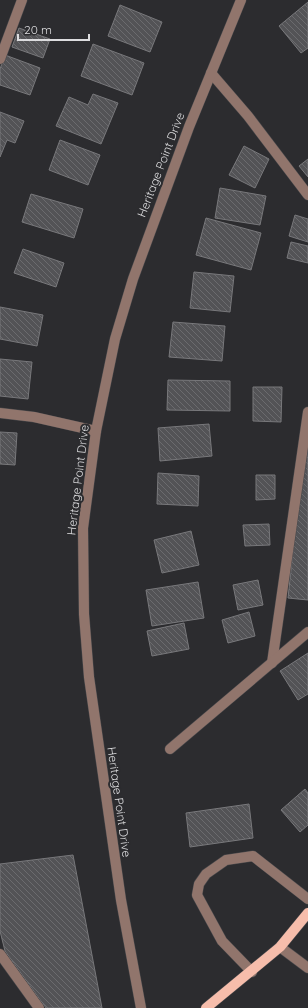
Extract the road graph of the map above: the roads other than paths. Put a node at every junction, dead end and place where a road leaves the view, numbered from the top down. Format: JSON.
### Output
{"nodes":[{"id":1,"x":22,"y":0,"type":"edge"},
{"id":2,"x":241,"y":0,"type":"edge"},
{"id":3,"x":0,"y":59,"type":"edge"},
{"id":4,"x":211,"y":74,"type":"junction"},
{"id":5,"x":308,"y":196,"type":"edge"},
{"id":6,"x":308,"y":412,"type":"edge"},
{"id":7,"x":0,"y":413,"type":"edge"},
{"id":8,"x":96,"y":431,"type":"junction"},
{"id":9,"x":308,"y":632,"type":"edge"},
{"id":10,"x":272,"y":663,"type":"junction"},
{"id":11,"x":170,"y":749,"type":"dead end"},
{"id":12,"x":308,"y":899,"type":"edge"},
{"id":13,"x":308,"y":913,"type":"edge"},
{"id":14,"x":280,"y":947,"type":"junction"},
{"id":15,"x":0,"y":954,"type":"edge"},
{"id":16,"x":308,"y":968,"type":"edge"},
{"id":17,"x":252,"y":972,"type":"junction"},
{"id":18,"x":40,"y":1008,"type":"edge"},
{"id":19,"x":141,"y":1008,"type":"edge"},
{"id":20,"x":206,"y":1008,"type":"edge"}],
"edges":[{"from":1,"to":3,"type":"street"},
{"from":2,"to":4,"type":"street","name":"Heritage Point Drive"},
{"from":4,"to":5,"type":"street"},
{"from":4,"to":8,"type":"street","name":"Heritage Point Drive"},
{"from":6,"to":10,"type":"street"},
{"from":7,"to":8,"type":"street"},
{"from":8,"to":19,"type":"street","name":"Heritage Point Drive"},
{"from":9,"to":10,"type":"street"},
{"from":10,"to":11,"type":"street"},
{"from":12,"to":17,"type":"street"},
{"from":13,"to":14,"type":"main road"},
{"from":14,"to":16,"type":"street"},
{"from":14,"to":17,"type":"main road"},
{"from":15,"to":18,"type":"street"},
{"from":17,"to":20,"type":"main road"}]}
